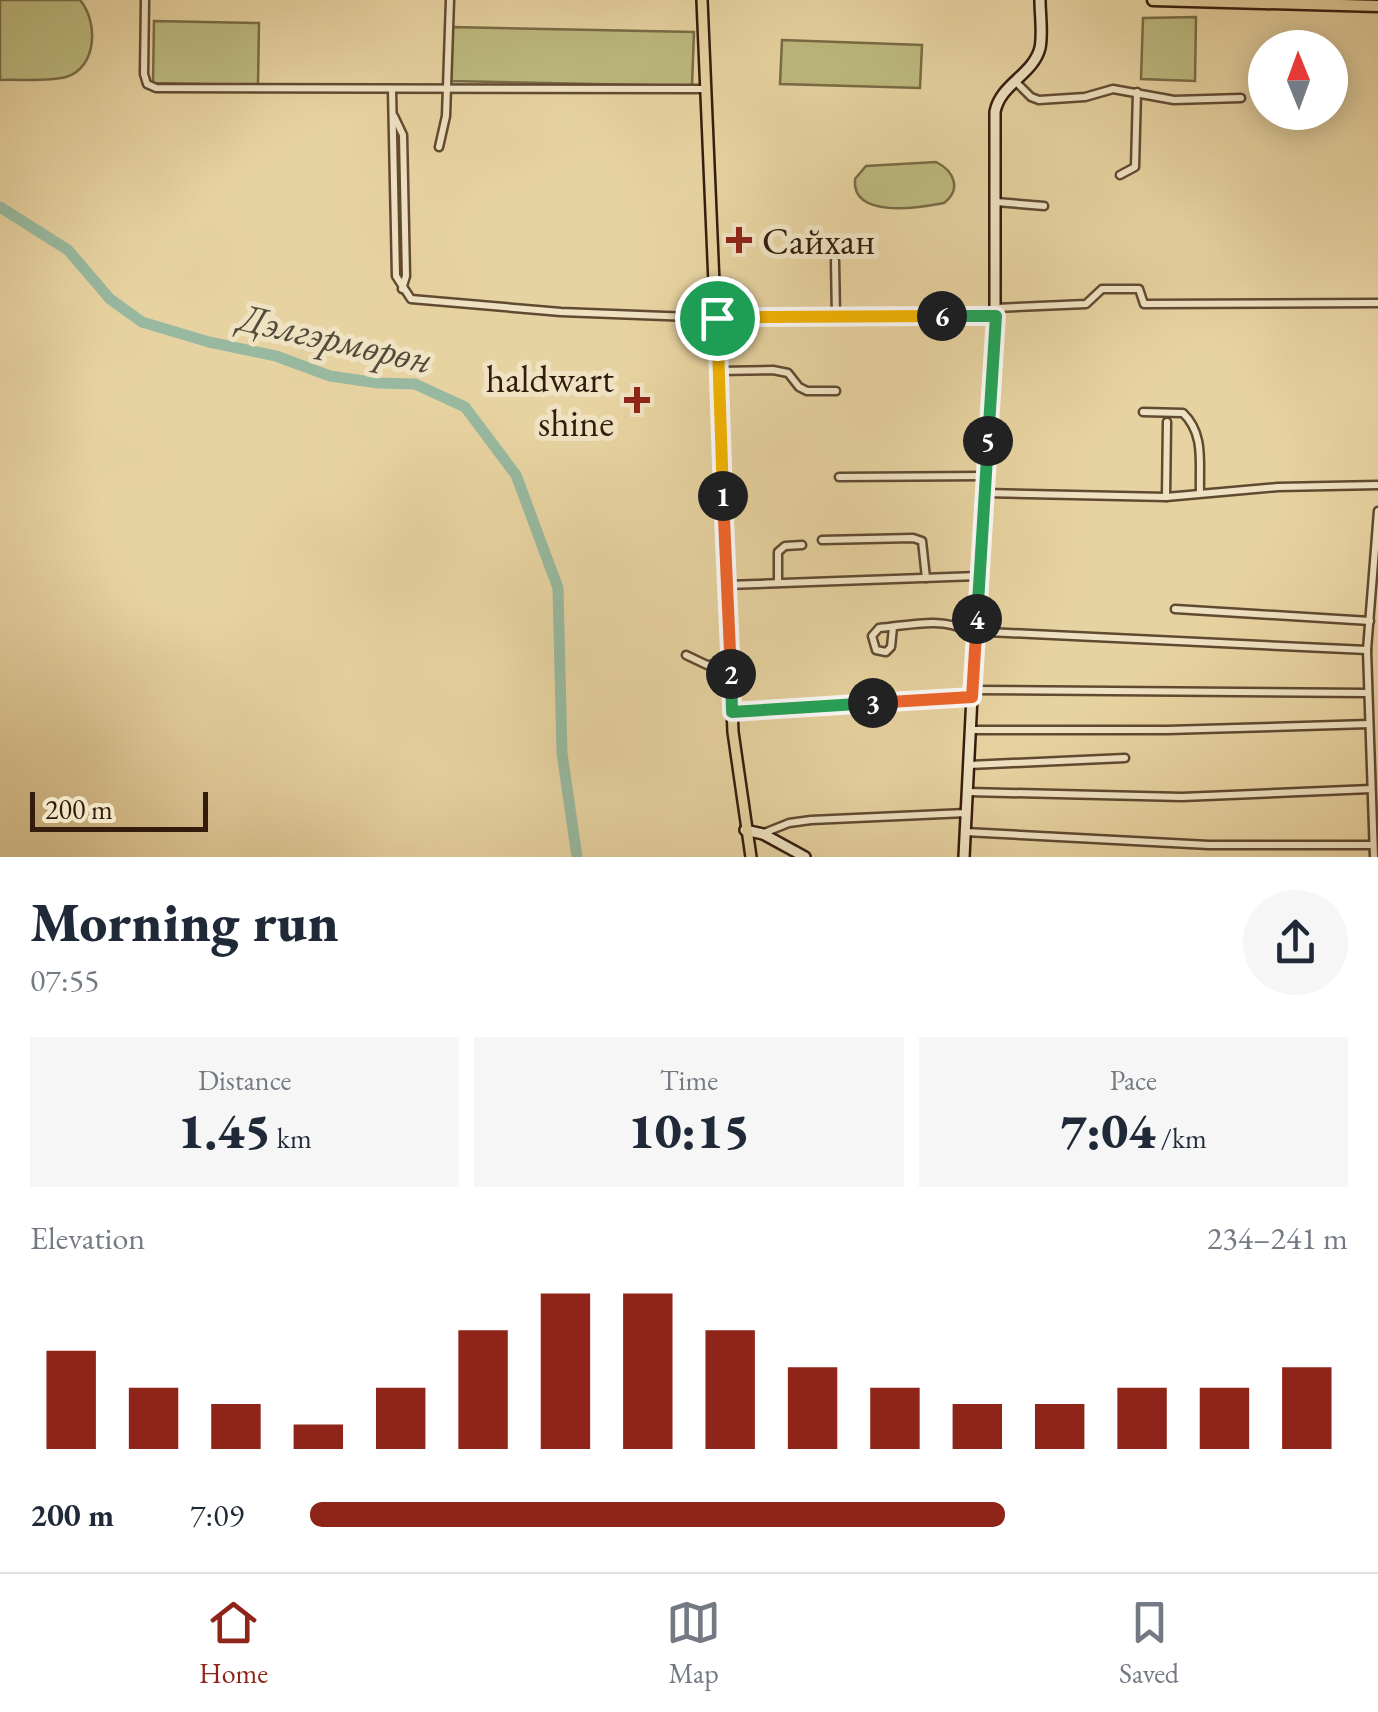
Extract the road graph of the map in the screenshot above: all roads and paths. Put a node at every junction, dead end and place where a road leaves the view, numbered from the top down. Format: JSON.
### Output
{"nodes":[{"id":1,"x":145,"y":0,"type":"edge"},
{"id":2,"x":450,"y":0,"type":"edge"},
{"id":3,"x":702,"y":0,"type":"edge"},
{"id":4,"x":1040,"y":0,"type":"edge"},
{"id":5,"x":1153,"y":0,"type":"edge"},
{"id":6,"x":1197,"y":1,"type":"edge"},
{"id":7,"x":1378,"y":6,"type":"edge"},
{"id":8,"x":1015,"y":81,"type":"junction"},
{"id":9,"x":707,"y":89,"type":"junction"},
{"id":10,"x":392,"y":90,"type":"junction"},
{"id":11,"x":447,"y":90,"type":"junction"},
{"id":12,"x":1138,"y":92,"type":"junction"},
{"id":13,"x":1241,"y":98,"type":"dead end"},
{"id":14,"x":438,"y":146,"type":"dead end"},
{"id":15,"x":1120,"y":175,"type":"dead end"},
{"id":16,"x":996,"y":202,"type":"junction"},
{"id":17,"x":1044,"y":206,"type":"dead end"},
{"id":18,"x":835,"y":261,"type":"dead end"},
{"id":19,"x":1378,"y":303,"type":"edge"},
{"id":20,"x":996,"y":312,"type":"junction"},
{"id":21,"x":836,"y":317,"type":"junction"},
{"id":22,"x":717,"y":318,"type":"junction"},
{"id":23,"x":718,"y":371,"type":"junction"},
{"id":24,"x":836,"y":392,"type":"dead end"},
{"id":25,"x":1143,"y":412,"type":"dead end"},
{"id":26,"x":1167,"y":422,"type":"dead end"},
{"id":27,"x":986,"y":476,"type":"junction"},
{"id":28,"x":839,"y":477,"type":"dead end"},
{"id":29,"x":1378,"y":485,"type":"edge"},
{"id":30,"x":1200,"y":492,"type":"junction"},
{"id":31,"x":984,"y":493,"type":"junction"},
{"id":32,"x":1166,"y":497,"type":"junction"},
{"id":33,"x":1378,"y":511,"type":"edge"},
{"id":34,"x":822,"y":540,"type":"dead end"},
{"id":35,"x":1377,"y":544,"type":"edge"},
{"id":36,"x":802,"y":545,"type":"dead end"},
{"id":37,"x":978,"y":576,"type":"junction"},
{"id":38,"x":926,"y":578,"type":"junction"},
{"id":39,"x":778,"y":582,"type":"junction"},
{"id":40,"x":726,"y":585,"type":"junction"},
{"id":41,"x":1375,"y":588,"type":"edge"},
{"id":42,"x":1175,"y":608,"type":"dead end"},
{"id":43,"x":893,"y":627,"type":"dead end"},
{"id":44,"x":1372,"y":627,"type":"edge"},
{"id":45,"x":976,"y":631,"type":"junction"},
{"id":46,"x":1367,"y":650,"type":"junction"},
{"id":47,"x":686,"y":656,"type":"dead end"},
{"id":48,"x":730,"y":664,"type":"junction"},
{"id":49,"x":972,"y":693,"type":"junction"},
{"id":50,"x":1368,"y":693,"type":"junction"},
{"id":51,"x":1374,"y":707,"type":"edge"},
{"id":52,"x":732,"y":712,"type":"junction"},
{"id":53,"x":1369,"y":724,"type":"junction"},
{"id":54,"x":971,"y":730,"type":"junction"},
{"id":55,"x":1126,"y":758,"type":"dead end"},
{"id":56,"x":969,"y":765,"type":"junction"},
{"id":57,"x":1371,"y":789,"type":"junction"},
{"id":58,"x":968,"y":792,"type":"junction"},
{"id":59,"x":966,"y":813,"type":"junction"},
{"id":60,"x":745,"y":830,"type":"junction"},
{"id":61,"x":966,"y":832,"type":"junction"},
{"id":62,"x":763,"y":834,"type":"junction"},
{"id":63,"x":1374,"y":845,"type":"junction"},
{"id":64,"x":751,"y":857,"type":"edge"},
{"id":65,"x":805,"y":857,"type":"edge"},
{"id":66,"x":964,"y":857,"type":"edge"},
{"id":67,"x":1374,"y":857,"type":"edge"}],
"edges":[{"from":1,"to":10,"type":"street"},
{"from":2,"to":11,"type":"street"},
{"from":3,"to":9,"type":"main road"},
{"from":4,"to":8,"type":"main road"},
{"from":5,"to":6,"type":"highway"},
{"from":6,"to":7,"type":"highway"},
{"from":8,"to":12,"type":"street"},
{"from":8,"to":16,"type":"main road"},
{"from":9,"to":11,"type":"street"},
{"from":9,"to":22,"type":"main road"},
{"from":10,"to":11,"type":"street"},
{"from":10,"to":22,"type":"street"},
{"from":11,"to":14,"type":"street"},
{"from":12,"to":13,"type":"street"},
{"from":12,"to":15,"type":"street"},
{"from":16,"to":17,"type":"street"},
{"from":16,"to":20,"type":"main road"},
{"from":18,"to":21,"type":"street"},
{"from":19,"to":20,"type":"street"},
{"from":20,"to":21,"type":"street"},
{"from":20,"to":27,"type":"main road"},
{"from":21,"to":22,"type":"street"},
{"from":22,"to":23,"type":"main road"},
{"from":23,"to":24,"type":"street"},
{"from":23,"to":40,"type":"main road"},
{"from":25,"to":30,"type":"street"},
{"from":26,"to":32,"type":"street"},
{"from":27,"to":28,"type":"street"},
{"from":27,"to":31,"type":"main road"},
{"from":29,"to":30,"type":"street"},
{"from":30,"to":32,"type":"street"},
{"from":31,"to":32,"type":"street"},
{"from":31,"to":37,"type":"main road"},
{"from":33,"to":35,"type":"street"},
{"from":34,"to":38,"type":"street"},
{"from":35,"to":41,"type":"street"},
{"from":36,"to":39,"type":"street"},
{"from":37,"to":38,"type":"street"},
{"from":37,"to":45,"type":"main road"},
{"from":38,"to":39,"type":"street"},
{"from":39,"to":40,"type":"street"},
{"from":40,"to":48,"type":"main road"},
{"from":41,"to":44,"type":"street"},
{"from":42,"to":44,"type":"street"},
{"from":43,"to":45,"type":"street"},
{"from":44,"to":46,"type":"street"},
{"from":45,"to":46,"type":"street"},
{"from":45,"to":49,"type":"main road"},
{"from":46,"to":50,"type":"street"},
{"from":47,"to":48,"type":"street"},
{"from":48,"to":52,"type":"main road"},
{"from":49,"to":50,"type":"street"},
{"from":49,"to":52,"type":"street"},
{"from":49,"to":54,"type":"main road"},
{"from":50,"to":51,"type":"street"},
{"from":51,"to":53,"type":"street"},
{"from":52,"to":60,"type":"main road"},
{"from":53,"to":54,"type":"street"},
{"from":53,"to":57,"type":"street"},
{"from":54,"to":56,"type":"main road"},
{"from":55,"to":56,"type":"street"},
{"from":56,"to":58,"type":"main road"},
{"from":57,"to":58,"type":"street"},
{"from":57,"to":63,"type":"street"},
{"from":58,"to":59,"type":"main road"},
{"from":59,"to":61,"type":"main road"},
{"from":59,"to":62,"type":"street"},
{"from":60,"to":62,"type":"main road"},
{"from":60,"to":64,"type":"main road"},
{"from":61,"to":63,"type":"street"},
{"from":61,"to":66,"type":"main road"},
{"from":62,"to":65,"type":"main road"},
{"from":63,"to":67,"type":"street"}]}
